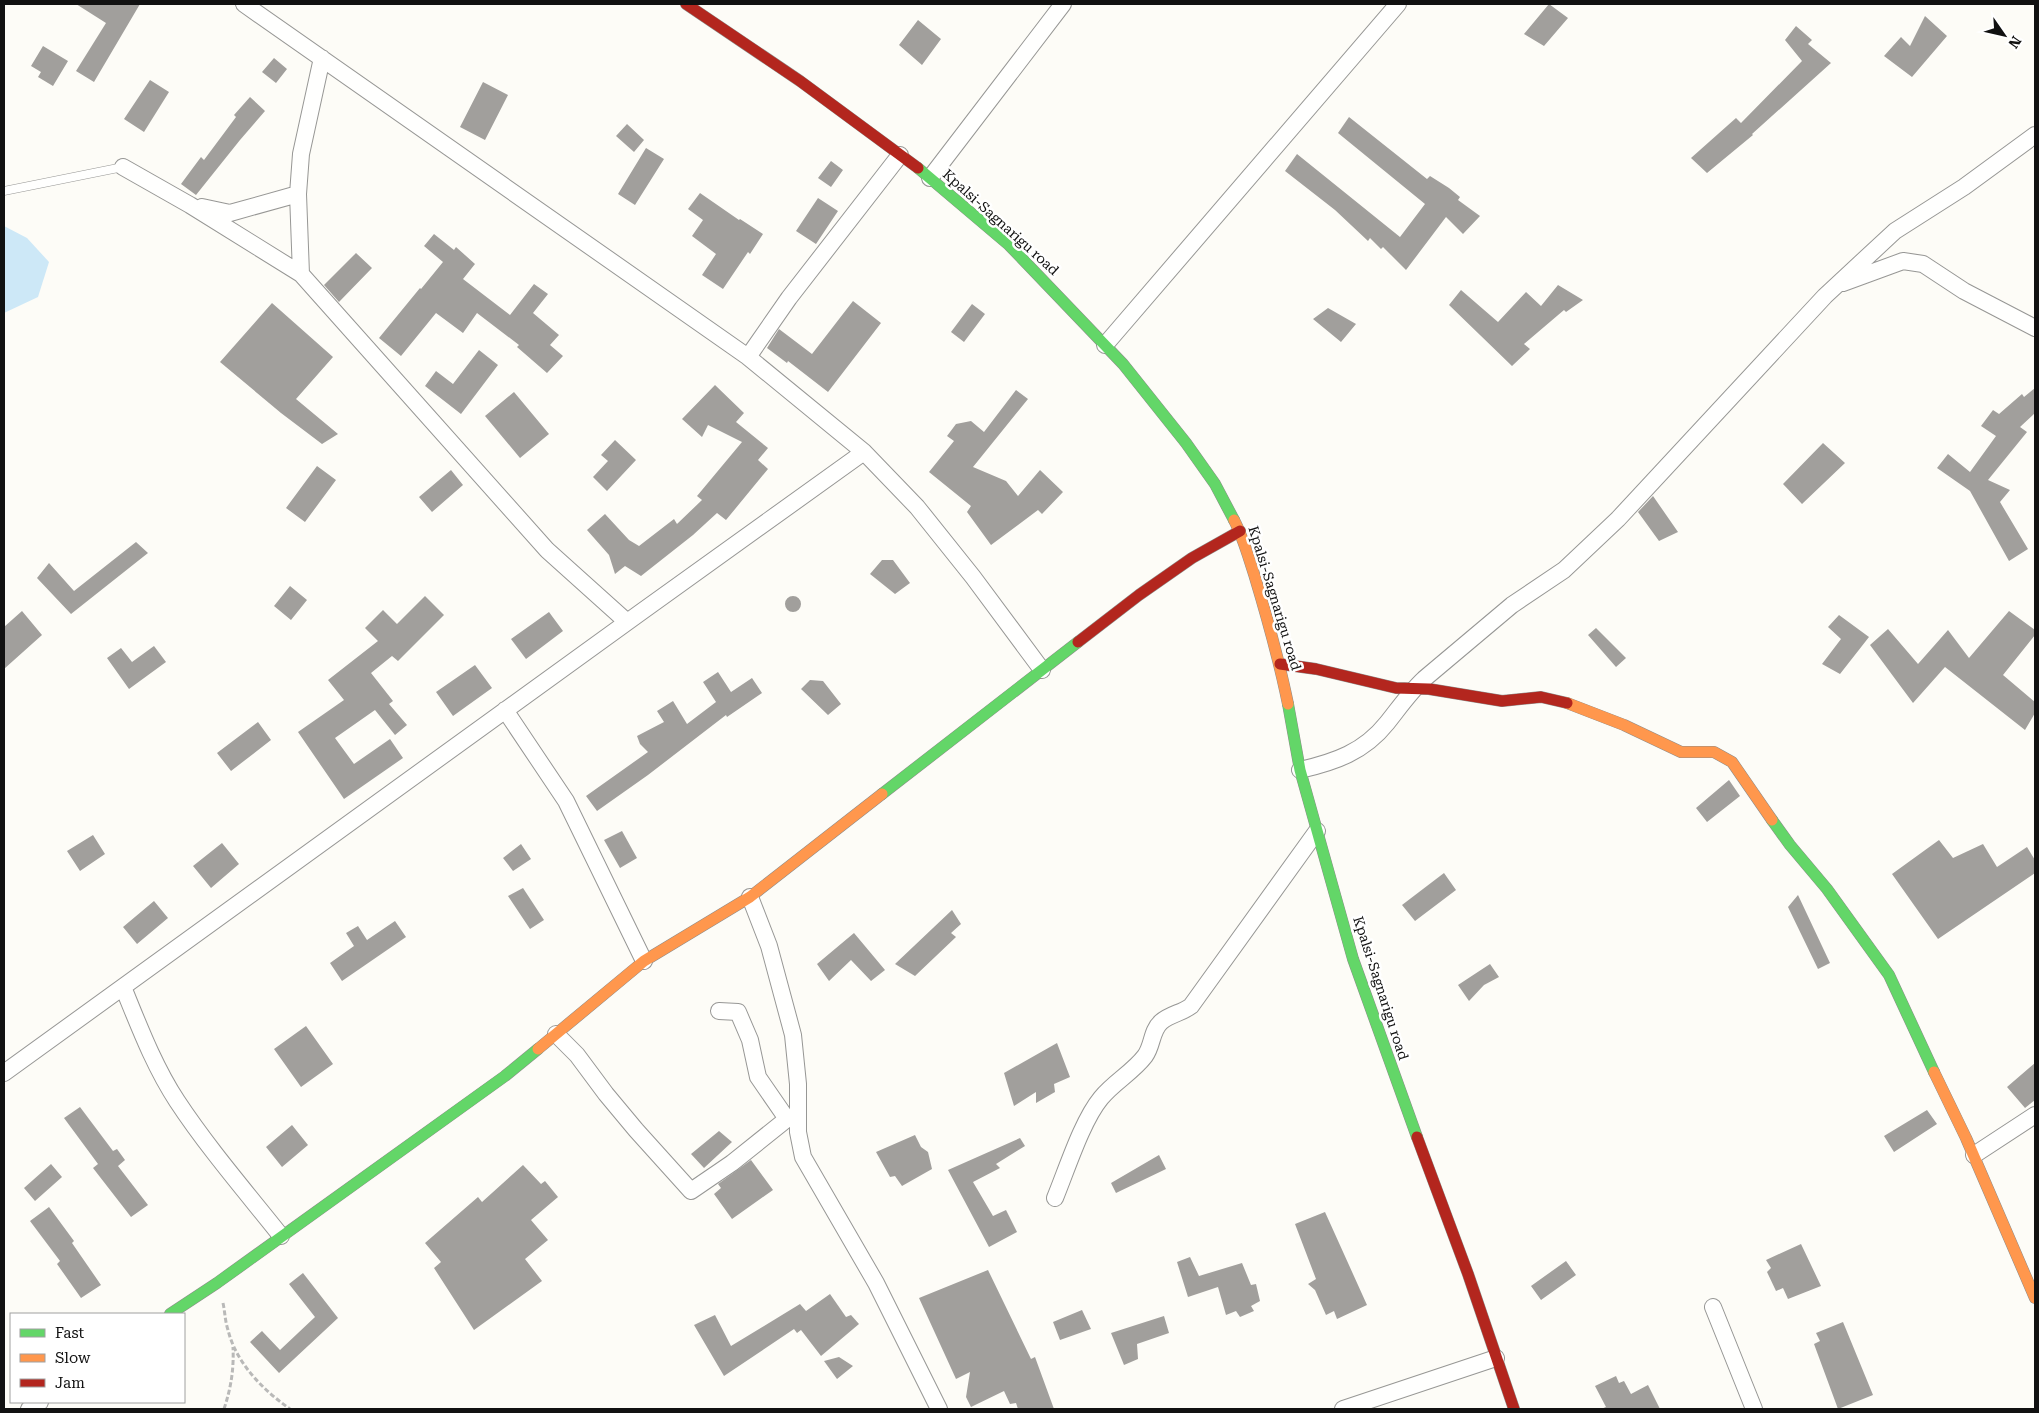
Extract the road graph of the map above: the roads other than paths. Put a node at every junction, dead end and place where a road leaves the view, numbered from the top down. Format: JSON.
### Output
{"nodes":[{"id":1,"x":244,"y":4,"type":"edge"},
{"id":2,"x":686,"y":4,"type":"edge"},
{"id":3,"x":1063,"y":4,"type":"edge"},
{"id":4,"x":1398,"y":4,"type":"edge"},
{"id":5,"x":322,"y":58,"type":"junction"},
{"id":6,"x":2035,"y":135,"type":"edge"},
{"id":7,"x":900,"y":154,"type":"junction"},
{"id":8,"x":123,"y":167,"type":"joint"},
{"id":9,"x":930,"y":178,"type":"junction"},
{"id":10,"x":4,"y":191,"type":"edge"},
{"id":11,"x":298,"y":194,"type":"junction"},
{"id":12,"x":190,"y":205,"type":"junction"},
{"id":13,"x":300,"y":274,"type":"junction"},
{"id":14,"x":1836,"y":285,"type":"junction"},
{"id":15,"x":2035,"y":328,"type":"edge"},
{"id":16,"x":1105,"y":345,"type":"junction"},
{"id":17,"x":748,"y":357,"type":"junction"},
{"id":18,"x":864,"y":452,"type":"junction"},
{"id":19,"x":1240,"y":531,"type":"junction"},
{"id":20,"x":626,"y":621,"type":"junction"},
{"id":21,"x":1280,"y":664,"type":"junction"},
{"id":22,"x":1042,"y":670,"type":"junction"},
{"id":23,"x":1414,"y":689,"type":"junction"},
{"id":24,"x":505,"y":710,"type":"junction"},
{"id":25,"x":1300,"y":770,"type":"junction"},
{"id":26,"x":1317,"y":831,"type":"junction"},
{"id":27,"x":750,"y":897,"type":"junction"},
{"id":28,"x":644,"y":961,"type":"junction"},
{"id":29,"x":123,"y":987,"type":"junction"},
{"id":30,"x":719,"y":1011,"type":"dead end"},
{"id":31,"x":556,"y":1034,"type":"junction"},
{"id":32,"x":4,"y":1073,"type":"edge"},
{"id":33,"x":2035,"y":1115,"type":"edge"},
{"id":34,"x":1974,"y":1155,"type":"junction"},
{"id":35,"x":1055,"y":1198,"type":"dead end"},
{"id":36,"x":281,"y":1236,"type":"junction"},
{"id":37,"x":2035,"y":1298,"type":"edge"},
{"id":38,"x":1713,"y":1308,"type":"dead end"},
{"id":39,"x":172,"y":1313,"type":"edge"},
{"id":40,"x":1496,"y":1358,"type":"junction"},
{"id":41,"x":939,"y":1409,"type":"edge"},
{"id":42,"x":1343,"y":1409,"type":"edge"},
{"id":43,"x":1514,"y":1409,"type":"edge"},
{"id":44,"x":1754,"y":1409,"type":"edge"}],
"edges":[{"from":1,"to":5,"type":"street"},
{"from":2,"to":7,"type":"street","name":"Kpalsi-Sagnarigu road"},
{"from":3,"to":9,"type":"street"},
{"from":4,"to":16,"type":"street"},
{"from":5,"to":11,"type":"street"},
{"from":5,"to":17,"type":"street"},
{"from":6,"to":14,"type":"street"},
{"from":7,"to":9,"type":"street","name":"Kpalsi-Sagnarigu road"},
{"from":7,"to":17,"type":"street"},
{"from":8,"to":10,"type":"lane"},
{"from":8,"to":12,"type":"street"},
{"from":9,"to":16,"type":"street","name":"Kpalsi-Sagnarigu road"},
{"from":11,"to":12,"type":"street"},
{"from":11,"to":13,"type":"street"},
{"from":12,"to":13,"type":"street"},
{"from":13,"to":20,"type":"street"},
{"from":14,"to":15,"type":"street"},
{"from":14,"to":23,"type":"street"},
{"from":16,"to":19,"type":"street","name":"Kpalsi-Sagnarigu road"},
{"from":17,"to":18,"type":"street"},
{"from":18,"to":20,"type":"street"},
{"from":18,"to":22,"type":"street"},
{"from":19,"to":21,"type":"street","name":"Kpalsi-Sagnarigu road"},
{"from":19,"to":22,"type":"street"},
{"from":20,"to":24,"type":"street"},
{"from":21,"to":23,"type":"street"},
{"from":21,"to":25,"type":"street","name":"Kpalsi-Sagnarigu road"},
{"from":22,"to":27,"type":"street"},
{"from":23,"to":25,"type":"street"},
{"from":23,"to":34,"type":"street"},
{"from":24,"to":28,"type":"street"},
{"from":24,"to":29,"type":"street"},
{"from":25,"to":26,"type":"street","name":"Kpalsi-Sagnarigu road"},
{"from":26,"to":35,"type":"street"},
{"from":26,"to":40,"type":"street","name":"Kpalsi-Sagnarigu road"},
{"from":27,"to":28,"type":"street"},
{"from":27,"to":41,"type":"street"},
{"from":28,"to":31,"type":"street"},
{"from":29,"to":32,"type":"street"},
{"from":29,"to":36,"type":"street"},
{"from":30,"to":31,"type":"street"},
{"from":31,"to":36,"type":"street"},
{"from":33,"to":34,"type":"street"},
{"from":34,"to":37,"type":"street"},
{"from":36,"to":39,"type":"street"},
{"from":38,"to":44,"type":"street"},
{"from":40,"to":42,"type":"street"},
{"from":40,"to":43,"type":"street","name":"Kpalsi-Sagnarigu road"}]}
